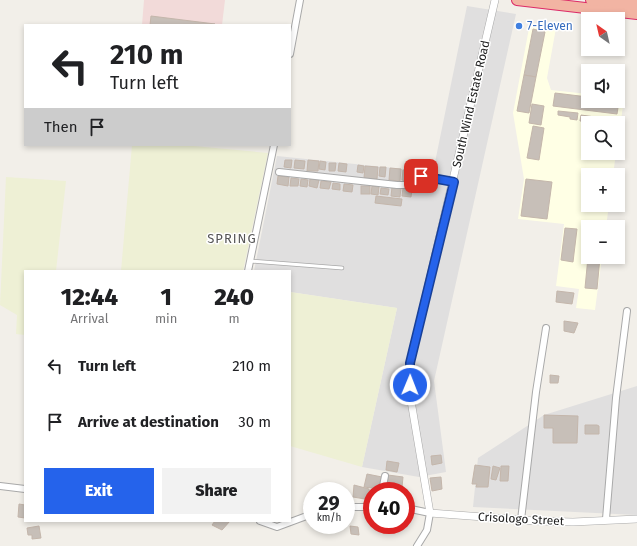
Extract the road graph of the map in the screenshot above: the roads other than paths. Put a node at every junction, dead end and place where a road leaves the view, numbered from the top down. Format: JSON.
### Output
{"nodes":[{"id":1,"x":300,"y":0,"type":"edge"},
{"id":2,"x":495,"y":0,"type":"edge"},
{"id":3,"x":517,"y":0,"type":"edge"},
{"id":4,"x":597,"y":0,"type":"edge"},
{"id":5,"x":637,"y":5,"type":"edge"},
{"id":6,"x":637,"y":14,"type":"edge"},
{"id":7,"x":291,"y":49,"type":"edge"},
{"id":8,"x":274,"y":146,"type":"edge"},
{"id":9,"x":279,"y":172,"type":"dead end"},
{"id":10,"x":454,"y":182,"type":"junction"},
{"id":11,"x":250,"y":261,"type":"junction"},
{"id":12,"x":342,"y":268,"type":"dead end"},
{"id":13,"x":248,"y":270,"type":"edge"},
{"id":14,"x":627,"y":311,"type":"dead end"},
{"id":15,"x":546,"y":328,"type":"dead end"},
{"id":16,"x":385,"y":476,"type":"dead end"},
{"id":17,"x":384,"y":482,"type":"edge"},
{"id":18,"x":0,"y":486,"type":"edge"},
{"id":19,"x":24,"y":489,"type":"edge"},
{"id":20,"x":415,"y":510,"type":"edge"},
{"id":21,"x":430,"y":513,"type":"junction"},
{"id":22,"x":303,"y":517,"type":"edge"},
{"id":23,"x":606,"y":519,"type":"junction"},
{"id":24,"x":637,"y":519,"type":"edge"},
{"id":25,"x":521,"y":520,"type":"junction"},
{"id":26,"x":263,"y":522,"type":"edge"},
{"id":27,"x":290,"y":522,"type":"edge"},
{"id":28,"x":291,"y":522,"type":"edge"},
{"id":29,"x":416,"y":546,"type":"edge"}],
"edges":[{"from":1,"to":7,"type":"street"},
{"from":2,"to":10,"type":"street","name":"South Wind Estate Road"},
{"from":3,"to":6,"type":"highway"},
{"from":4,"to":5,"type":"highway"},
{"from":8,"to":11,"type":"street"},
{"from":9,"to":10,"type":"street"},
{"from":10,"to":21,"type":"street","name":"South Wind Estate Road"},
{"from":11,"to":12,"type":"lane"},
{"from":11,"to":13,"type":"street"},
{"from":14,"to":23,"type":"street"},
{"from":15,"to":25,"type":"street"},
{"from":16,"to":17,"type":"street"},
{"from":18,"to":19,"type":"street"},
{"from":20,"to":21,"type":"street","name":"Crisologo Street"},
{"from":21,"to":25,"type":"street","name":"Crisologo Street"},
{"from":21,"to":29,"type":"street"},
{"from":22,"to":28,"type":"street"},
{"from":23,"to":24,"type":"street","name":"Crisologo Street"},
{"from":23,"to":25,"type":"street","name":"Crisologo Street"},
{"from":26,"to":27,"type":"street"}]}
